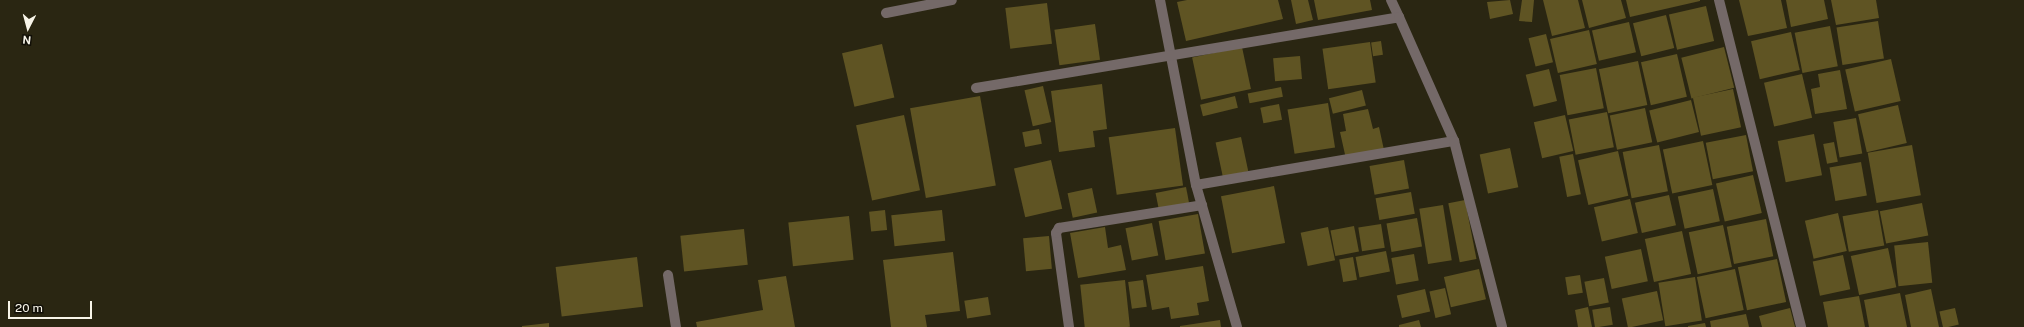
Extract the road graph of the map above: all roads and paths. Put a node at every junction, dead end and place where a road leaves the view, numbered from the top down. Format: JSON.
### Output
{"nodes":[{"id":1,"x":952,"y":0,"type":"edge"},
{"id":2,"x":1160,"y":0,"type":"edge"},
{"id":3,"x":1391,"y":0,"type":"edge"},
{"id":4,"x":1719,"y":0,"type":"edge"},
{"id":5,"x":886,"y":13,"type":"dead end"},
{"id":6,"x":1399,"y":17,"type":"junction"},
{"id":7,"x":1169,"y":55,"type":"junction"},
{"id":8,"x":976,"y":88,"type":"dead end"},
{"id":9,"x":1454,"y":141,"type":"junction"},
{"id":10,"x":1196,"y":185,"type":"junction"},
{"id":11,"x":1202,"y":205,"type":"junction"},
{"id":12,"x":668,"y":275,"type":"dead end"},
{"id":13,"x":676,"y":327,"type":"edge"},
{"id":14,"x":1069,"y":327,"type":"edge"},
{"id":15,"x":1237,"y":327,"type":"edge"},
{"id":16,"x":1502,"y":327,"type":"edge"},
{"id":17,"x":1801,"y":327,"type":"edge"}],
"edges":[{"from":1,"to":5,"type":"street"},
{"from":2,"to":7,"type":"street"},
{"from":3,"to":6,"type":"street"},
{"from":4,"to":17,"type":"street"},
{"from":6,"to":7,"type":"street"},
{"from":6,"to":9,"type":"street"},
{"from":7,"to":8,"type":"street"},
{"from":7,"to":10,"type":"street"},
{"from":9,"to":10,"type":"street"},
{"from":9,"to":16,"type":"street"},
{"from":10,"to":11,"type":"street"},
{"from":11,"to":14,"type":"street"},
{"from":11,"to":15,"type":"street"},
{"from":12,"to":13,"type":"street"}]}
